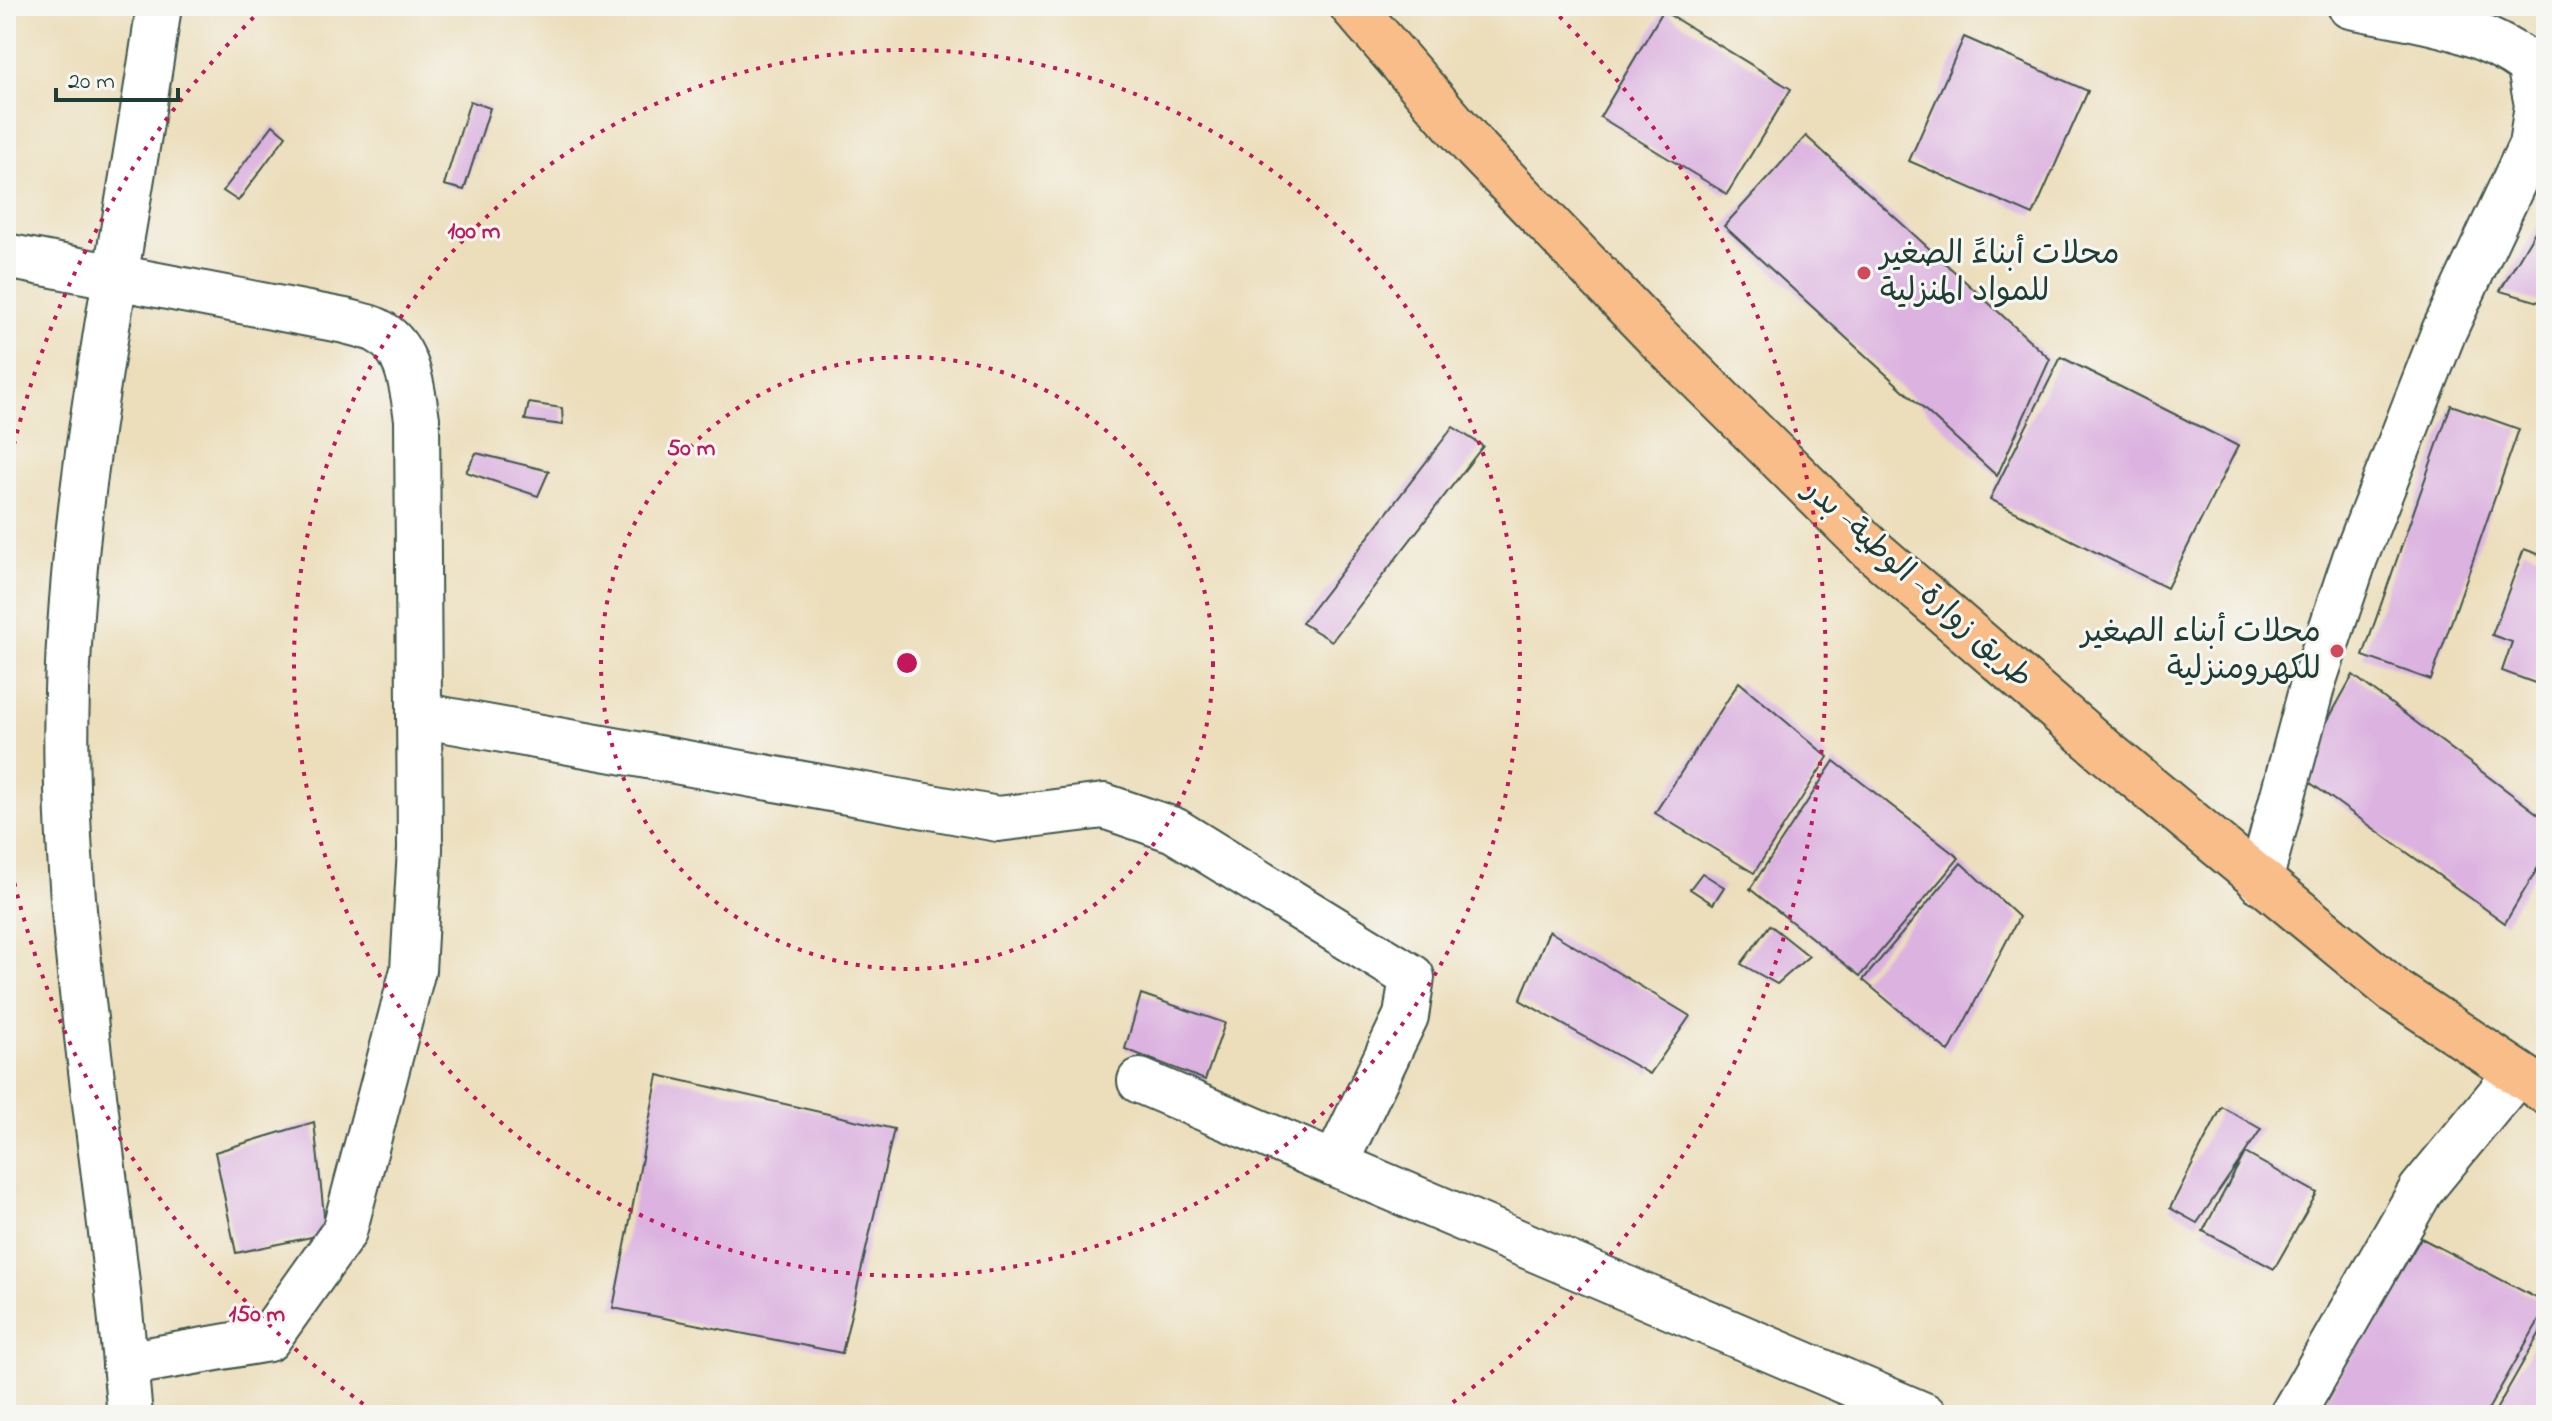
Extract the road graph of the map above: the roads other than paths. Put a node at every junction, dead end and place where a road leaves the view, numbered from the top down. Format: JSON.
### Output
{"nodes":[{"id":1,"x":159,"y":6,"type":"edge"},
{"id":2,"x":1352,"y":6,"type":"edge"},
{"id":3,"x":2350,"y":6,"type":"edge"},
{"id":4,"x":8,"y":253,"type":"edge"},
{"id":5,"x":114,"y":277,"type":"junction"},
{"id":6,"x":419,"y":715,"type":"junction"},
{"id":7,"x":2260,"y":881,"type":"junction"},
{"id":8,"x":1140,"y":1081,"type":"dead end"},
{"id":9,"x":2532,"y":1083,"type":"edge"},
{"id":10,"x":1335,"y":1164,"type":"junction"},
{"id":11,"x":125,"y":1364,"type":"junction"},
{"id":12,"x":130,"y":1415,"type":"edge"},
{"id":13,"x":1924,"y":1415,"type":"edge"},
{"id":14,"x":2292,"y":1415,"type":"edge"}],
"edges":[{"from":1,"to":5,"type":"street"},
{"from":2,"to":7,"type":"highway","name":"طريق زوارة- الوطية- بدر"},
{"from":3,"to":7,"type":"street"},
{"from":4,"to":5,"type":"street"},
{"from":5,"to":6,"type":"street"},
{"from":5,"to":11,"type":"street"},
{"from":6,"to":10,"type":"street"},
{"from":6,"to":11,"type":"street"},
{"from":7,"to":9,"type":"highway","name":"طريق زوارة- الوطية- بدر"},
{"from":8,"to":10,"type":"street"},
{"from":9,"to":14,"type":"street"},
{"from":10,"to":13,"type":"street"},
{"from":11,"to":12,"type":"street"}]}
